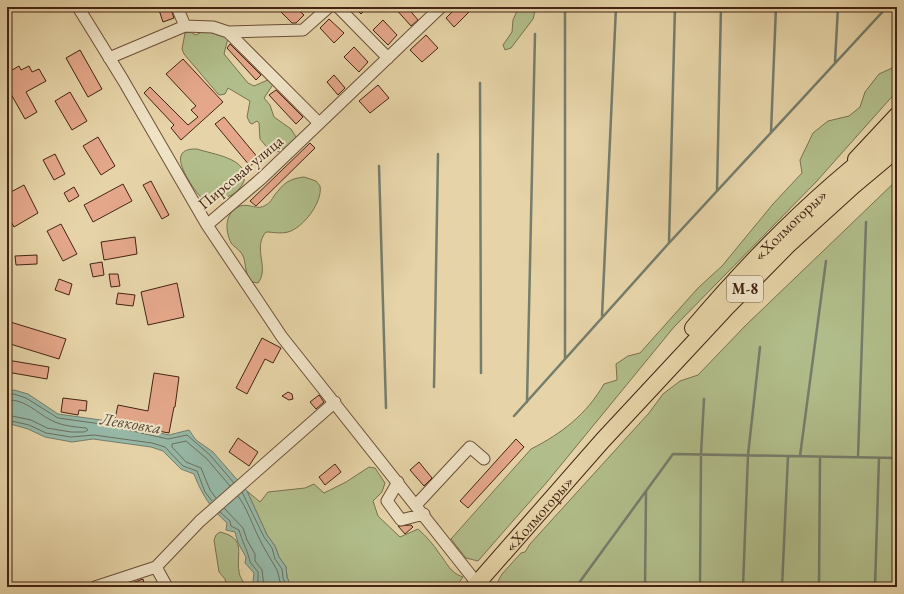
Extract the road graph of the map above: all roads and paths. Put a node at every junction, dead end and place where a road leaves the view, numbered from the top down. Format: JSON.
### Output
{"nodes":[{"id":1,"x":78,"y":7,"type":"edge"},
{"id":2,"x":177,"y":7,"type":"edge"},
{"id":3,"x":329,"y":7,"type":"edge"},
{"id":4,"x":338,"y":7,"type":"edge"},
{"id":5,"x":441,"y":7,"type":"edge"},
{"id":6,"x":185,"y":26,"type":"junction"},
{"id":7,"x":228,"y":32,"type":"junction"},
{"id":8,"x":109,"y":58,"type":"junction"},
{"id":9,"x":388,"y":58,"type":"junction"},
{"id":10,"x":897,"y":114,"type":"edge"},
{"id":11,"x":319,"y":123,"type":"junction"},
{"id":12,"x":897,"y":133,"type":"edge"},
{"id":13,"x":897,"y":149,"type":"edge"},
{"id":14,"x":814,"y":202,"type":"junction"},
{"id":15,"x":207,"y":225,"type":"junction"},
{"id":16,"x":335,"y":402,"type":"junction"},
{"id":17,"x":603,"y":440,"type":"junction"},
{"id":18,"x":484,"y":459,"type":"dead end"},
{"id":19,"x":398,"y":482,"type":"junction"},
{"id":20,"x":416,"y":505,"type":"junction"},
{"id":21,"x":424,"y":514,"type":"junction"},
{"id":22,"x":156,"y":567,"type":"junction"},
{"id":23,"x":478,"y":586,"type":"edge"},
{"id":24,"x":95,"y":587,"type":"edge"},
{"id":25,"x":167,"y":587,"type":"edge"}],
"edges":[{"from":1,"to":8,"type":"street","name":"Пирсовая улица"},
{"from":2,"to":6,"type":"street"},
{"from":3,"to":7,"type":"street"},
{"from":4,"to":9,"type":"street"},
{"from":5,"to":9,"type":"street","name":"Пирсовая улица"},
{"from":6,"to":7,"type":"street"},
{"from":6,"to":8,"type":"street"},
{"from":7,"to":11,"type":"street"},
{"from":8,"to":15,"type":"street","name":"Пирсовая улица"},
{"from":9,"to":11,"type":"street","name":"Пирсовая улица"},
{"from":10,"to":14,"type":"main road"},
{"from":11,"to":15,"type":"street","name":"Пирсовая улица"},
{"from":12,"to":14,"type":"highway","name":"«Холмогоры»"},
{"from":13,"to":17,"type":"highway","name":"«Холмогоры»","number":"М-8"},
{"from":14,"to":17,"type":"highway","name":"«Холмогоры»","number":"М-8"},
{"from":15,"to":16,"type":"street"},
{"from":16,"to":19,"type":"street"},
{"from":16,"to":22,"type":"street"},
{"from":17,"to":23,"type":"highway","name":"«Холмогоры»","number":"М-8"},
{"from":18,"to":20,"type":"street"},
{"from":19,"to":20,"type":"street"},
{"from":19,"to":21,"type":"street"},
{"from":20,"to":21,"type":"street"},
{"from":21,"to":23,"type":"street"},
{"from":22,"to":24,"type":"street"},
{"from":22,"to":25,"type":"street"}]}
